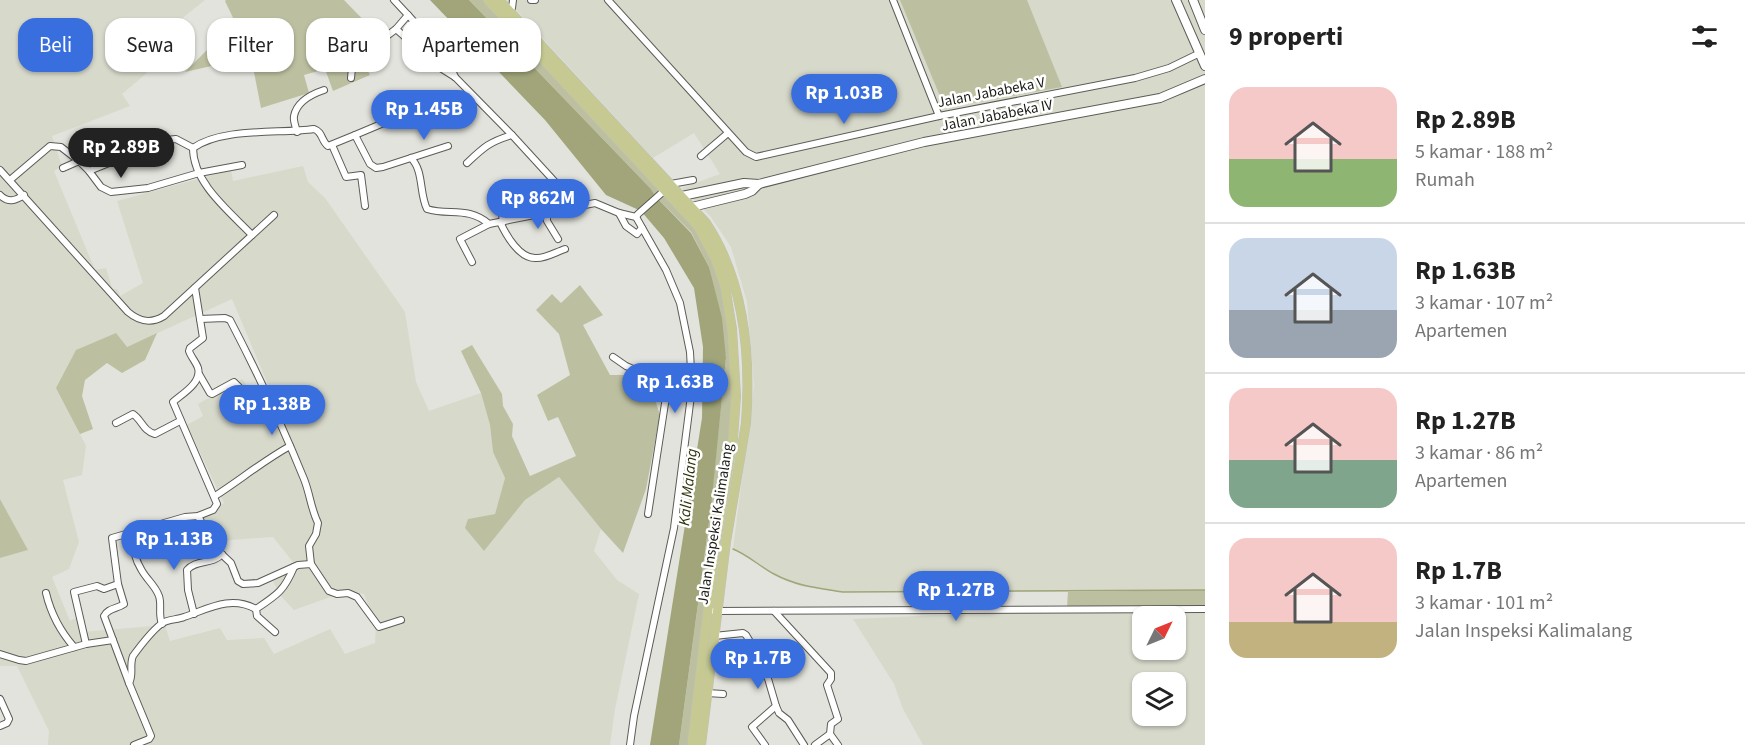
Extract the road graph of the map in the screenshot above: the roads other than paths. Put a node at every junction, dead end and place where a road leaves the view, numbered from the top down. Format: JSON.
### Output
{"nodes":[{"id":1,"x":394,"y":0,"type":"edge"},
{"id":2,"x":488,"y":0,"type":"edge"},
{"id":3,"x":499,"y":0,"type":"edge"},
{"id":4,"x":513,"y":0,"type":"edge"},
{"id":5,"x":608,"y":0,"type":"edge"},
{"id":6,"x":893,"y":0,"type":"edge"},
{"id":7,"x":1176,"y":0,"type":"edge"},
{"id":8,"x":1193,"y":0,"type":"edge"},
{"id":9,"x":509,"y":11,"type":"junction"},
{"id":10,"x":408,"y":15,"type":"junction"},
{"id":11,"x":396,"y":29,"type":"junction"},
{"id":12,"x":1205,"y":30,"type":"edge"},
{"id":13,"x":1202,"y":52,"type":"edge"},
{"id":14,"x":1205,"y":66,"type":"edge"},
{"id":15,"x":455,"y":76,"type":"junction"},
{"id":16,"x":351,"y":78,"type":"dead end"},
{"id":17,"x":1205,"y":79,"type":"edge"},
{"id":18,"x":1189,"y":86,"type":"junction"},
{"id":19,"x":1205,"y":87,"type":"edge"},
{"id":20,"x":324,"y":90,"type":"dead end"},
{"id":21,"x":939,"y":117,"type":"junction"},
{"id":22,"x":386,"y":122,"type":"dead end"},
{"id":23,"x":297,"y":132,"type":"junction"},
{"id":24,"x":728,"y":133,"type":"junction"},
{"id":25,"x":355,"y":135,"type":"junction"},
{"id":26,"x":512,"y":135,"type":"junction"},
{"id":27,"x":332,"y":145,"type":"junction"},
{"id":28,"x":448,"y":146,"type":"dead end"},
{"id":29,"x":194,"y":148,"type":"junction"},
{"id":30,"x":701,"y":156,"type":"dead end"},
{"id":31,"x":411,"y":158,"type":"junction"},
{"id":32,"x":79,"y":161,"type":"junction"},
{"id":33,"x":467,"y":163,"type":"dead end"},
{"id":34,"x":242,"y":165,"type":"dead end"},
{"id":35,"x":63,"y":168,"type":"dead end"},
{"id":36,"x":0,"y":170,"type":"edge"},
{"id":37,"x":89,"y":171,"type":"junction"},
{"id":38,"x":199,"y":173,"type":"junction"},
{"id":39,"x":10,"y":180,"type":"junction"},
{"id":40,"x":693,"y":180,"type":"dead end"},
{"id":41,"x":759,"y":184,"type":"junction"},
{"id":42,"x":668,"y":187,"type":"junction"},
{"id":43,"x":0,"y":195,"type":"edge"},
{"id":44,"x":24,"y":195,"type":"junction"},
{"id":45,"x":500,"y":198,"type":"dead end"},
{"id":46,"x":679,"y":199,"type":"junction"},
{"id":47,"x":365,"y":206,"type":"dead end"},
{"id":48,"x":577,"y":206,"type":"junction"},
{"id":49,"x":689,"y":210,"type":"junction"},
{"id":50,"x":547,"y":213,"type":"junction"},
{"id":51,"x":619,"y":213,"type":"junction"},
{"id":52,"x":274,"y":215,"type":"dead end"},
{"id":53,"x":638,"y":215,"type":"junction"},
{"id":54,"x":698,"y":220,"type":"junction"},
{"id":55,"x":501,"y":222,"type":"junction"},
{"id":56,"x":489,"y":224,"type":"junction"},
{"id":57,"x":642,"y":228,"type":"junction"},
{"id":58,"x":252,"y":235,"type":"junction"},
{"id":59,"x":558,"y":239,"type":"dead end"},
{"id":60,"x":565,"y":249,"type":"dead end"},
{"id":61,"x":472,"y":262,"type":"dead end"},
{"id":62,"x":195,"y":288,"type":"junction"},
{"id":63,"x":200,"y":319,"type":"junction"},
{"id":64,"x":613,"y":357,"type":"dead end"},
{"id":65,"x":199,"y":374,"type":"junction"},
{"id":66,"x":692,"y":382,"type":"junction"},
{"id":67,"x":668,"y":384,"type":"junction"},
{"id":68,"x":263,"y":388,"type":"junction"},
{"id":69,"x":736,"y":401,"type":"junction"},
{"id":70,"x":748,"y":402,"type":"junction"},
{"id":71,"x":180,"y":421,"type":"junction"},
{"id":72,"x":116,"y":423,"type":"dead end"},
{"id":73,"x":290,"y":446,"type":"junction"},
{"id":74,"x":215,"y":496,"type":"junction"},
{"id":75,"x":648,"y":514,"type":"dead end"},
{"id":76,"x":198,"y":516,"type":"junction"},
{"id":77,"x":131,"y":533,"type":"junction"},
{"id":78,"x":222,"y":554,"type":"junction"},
{"id":79,"x":311,"y":564,"type":"junction"},
{"id":80,"x":294,"y":566,"type":"junction"},
{"id":81,"x":118,"y":584,"type":"junction"},
{"id":82,"x":46,"y":593,"type":"dead end"},
{"id":83,"x":256,"y":609,"type":"junction"},
{"id":84,"x":1205,"y":609,"type":"edge"},
{"id":85,"x":712,"y":611,"type":"junction"},
{"id":86,"x":774,"y":611,"type":"junction"},
{"id":87,"x":194,"y":614,"type":"junction"},
{"id":88,"x":401,"y":620,"type":"dead end"},
{"id":89,"x":162,"y":624,"type":"junction"},
{"id":90,"x":275,"y":632,"type":"dead end"},
{"id":91,"x":714,"y":636,"type":"junction"},
{"id":92,"x":113,"y":640,"type":"junction"},
{"id":93,"x":86,"y":644,"type":"junction"},
{"id":94,"x":74,"y":647,"type":"junction"},
{"id":95,"x":0,"y":654,"type":"edge"},
{"id":96,"x":705,"y":674,"type":"junction"},
{"id":97,"x":129,"y":683,"type":"junction"},
{"id":98,"x":707,"y":693,"type":"junction"},
{"id":99,"x":723,"y":694,"type":"dead end"},
{"id":100,"x":0,"y":699,"type":"edge"},
{"id":101,"x":776,"y":706,"type":"junction"},
{"id":102,"x":0,"y":726,"type":"edge"},
{"id":103,"x":698,"y":728,"type":"junction"},
{"id":104,"x":830,"y":734,"type":"junction"},
{"id":105,"x":134,"y":745,"type":"edge"},
{"id":106,"x":630,"y":745,"type":"edge"},
{"id":107,"x":692,"y":745,"type":"edge"},
{"id":108,"x":701,"y":745,"type":"edge"},
{"id":109,"x":765,"y":745,"type":"edge"},
{"id":110,"x":804,"y":745,"type":"edge"},
{"id":111,"x":814,"y":745,"type":"edge"},
{"id":112,"x":838,"y":745,"type":"edge"}],
"edges":[{"from":1,"to":10,"type":"street"},
{"from":2,"to":42,"type":"main road","name":"Jalan Inspeksi Kalimalang"},
{"from":3,"to":9,"type":"main road","name":"Jalan Inspeksi Kalimalang"},
{"from":4,"to":9,"type":"street"},
{"from":5,"to":24,"type":"street"},
{"from":6,"to":21,"type":"street"},
{"from":7,"to":13,"type":"street"},
{"from":8,"to":12,"type":"street"},
{"from":9,"to":42,"type":"main road","name":"Jalan Inspeksi Kalimalang"},
{"from":10,"to":11,"type":"street"},
{"from":10,"to":15,"type":"street"},
{"from":11,"to":15,"type":"street"},
{"from":11,"to":16,"type":"street"},
{"from":13,"to":14,"type":"street"},
{"from":13,"to":21,"type":"street","name":"Jalan Jababeka V"},
{"from":15,"to":26,"type":"street"},
{"from":17,"to":18,"type":"street","name":"Jalan Jababeka IV"},
{"from":18,"to":19,"type":"street"},
{"from":18,"to":41,"type":"street","name":"Jalan Jababeka IV"},
{"from":20,"to":23,"type":"street"},
{"from":21,"to":24,"type":"street","name":"Jalan Jababeka V"},
{"from":22,"to":25,"type":"street"},
{"from":23,"to":27,"type":"street"},
{"from":23,"to":29,"type":"street"},
{"from":24,"to":30,"type":"street"},
{"from":25,"to":27,"type":"street"},
{"from":25,"to":31,"type":"street"},
{"from":26,"to":33,"type":"street"},
{"from":26,"to":48,"type":"street"},
{"from":27,"to":47,"type":"street"},
{"from":28,"to":31,"type":"street"},
{"from":29,"to":37,"type":"street"},
{"from":29,"to":38,"type":"street"},
{"from":31,"to":56,"type":"street"},
{"from":32,"to":35,"type":"street"},
{"from":32,"to":37,"type":"street"},
{"from":32,"to":39,"type":"street"},
{"from":34,"to":38,"type":"street"},
{"from":36,"to":39,"type":"street"},
{"from":37,"to":38,"type":"street"},
{"from":38,"to":58,"type":"street"},
{"from":39,"to":44,"type":"street"},
{"from":40,"to":42,"type":"street"},
{"from":41,"to":46,"type":"street","name":"Jalan Jababeka IV"},
{"from":41,"to":49,"type":"street","name":"Jalan Jababeka IV"},
{"from":42,"to":46,"type":"main road","name":"Jalan Inspeksi Kalimalang"},
{"from":42,"to":53,"type":"street"},
{"from":43,"to":44,"type":"street"},
{"from":44,"to":62,"type":"street"},
{"from":45,"to":55,"type":"street"},
{"from":46,"to":49,"type":"main road","name":"Jalan Inspeksi Kalimalang"},
{"from":48,"to":50,"type":"street"},
{"from":48,"to":51,"type":"street"},
{"from":49,"to":54,"type":"main road","name":"Jalan Inspeksi Kalimalang"},
{"from":50,"to":55,"type":"street"},
{"from":50,"to":59,"type":"street"},
{"from":51,"to":53,"type":"street"},
{"from":51,"to":57,"type":"street"},
{"from":52,"to":58,"type":"street"},
{"from":53,"to":57,"type":"street"},
{"from":54,"to":69,"type":"main road","name":"Jalan Inspeksi Kalimalang"},
{"from":54,"to":70,"type":"main road","name":"Jalan Inspeksi Kalimalang"},
{"from":55,"to":56,"type":"street"},
{"from":55,"to":60,"type":"street"},
{"from":56,"to":61,"type":"street"},
{"from":57,"to":66,"type":"street"},
{"from":58,"to":62,"type":"street"},
{"from":62,"to":63,"type":"street"},
{"from":63,"to":65,"type":"street"},
{"from":63,"to":68,"type":"street"},
{"from":64,"to":67,"type":"street"},
{"from":65,"to":68,"type":"street"},
{"from":65,"to":71,"type":"street"},
{"from":66,"to":67,"type":"street"},
{"from":66,"to":106,"type":"street"},
{"from":67,"to":75,"type":"street"},
{"from":68,"to":73,"type":"street"},
{"from":69,"to":70,"type":"main road"},
{"from":69,"to":85,"type":"main road","name":"Jalan Inspeksi Kalimalang"},
{"from":70,"to":85,"type":"main road","name":"Jalan Inspeksi Kalimalang"},
{"from":71,"to":72,"type":"street"},
{"from":71,"to":74,"type":"street"},
{"from":73,"to":74,"type":"street"},
{"from":73,"to":79,"type":"street"},
{"from":74,"to":76,"type":"street"},
{"from":76,"to":77,"type":"street"},
{"from":76,"to":78,"type":"street"},
{"from":77,"to":81,"type":"street"},
{"from":77,"to":89,"type":"street"},
{"from":78,"to":80,"type":"street"},
{"from":78,"to":87,"type":"street"},
{"from":79,"to":80,"type":"street"},
{"from":79,"to":88,"type":"street"},
{"from":80,"to":83,"type":"street"},
{"from":81,"to":92,"type":"street"},
{"from":81,"to":93,"type":"street"},
{"from":82,"to":94,"type":"street"},
{"from":83,"to":87,"type":"street"},
{"from":83,"to":90,"type":"street"},
{"from":84,"to":86,"type":"street"},
{"from":85,"to":86,"type":"street"},
{"from":85,"to":91,"type":"main road","name":"Jalan Inspeksi Kalimalang"},
{"from":85,"to":96,"type":"main road","name":"Jalan Inspeksi Kalimalang"},
{"from":86,"to":104,"type":"street"},
{"from":87,"to":89,"type":"street"},
{"from":89,"to":97,"type":"street"},
{"from":91,"to":96,"type":"main road","name":"Jalan Inspeksi Kalimalang"},
{"from":91,"to":101,"type":"street"},
{"from":92,"to":93,"type":"street"},
{"from":92,"to":97,"type":"street"},
{"from":93,"to":94,"type":"street"},
{"from":94,"to":95,"type":"street"},
{"from":96,"to":98,"type":"main road","name":"Jalan Inspeksi Kalimalang"},
{"from":96,"to":103,"type":"main road","name":"Jalan Inspeksi Kalimalang"},
{"from":97,"to":105,"type":"street"},
{"from":98,"to":99,"type":"street"},
{"from":98,"to":103,"type":"main road","name":"Jalan Inspeksi Kalimalang"},
{"from":100,"to":102,"type":"street"},
{"from":101,"to":109,"type":"street"},
{"from":101,"to":110,"type":"street"},
{"from":103,"to":107,"type":"main road","name":"Jalan Inspeksi Kalimalang"},
{"from":103,"to":108,"type":"main road","name":"Jalan Inspeksi Kalimalang"},
{"from":104,"to":111,"type":"street"},
{"from":104,"to":112,"type":"street"}]}
